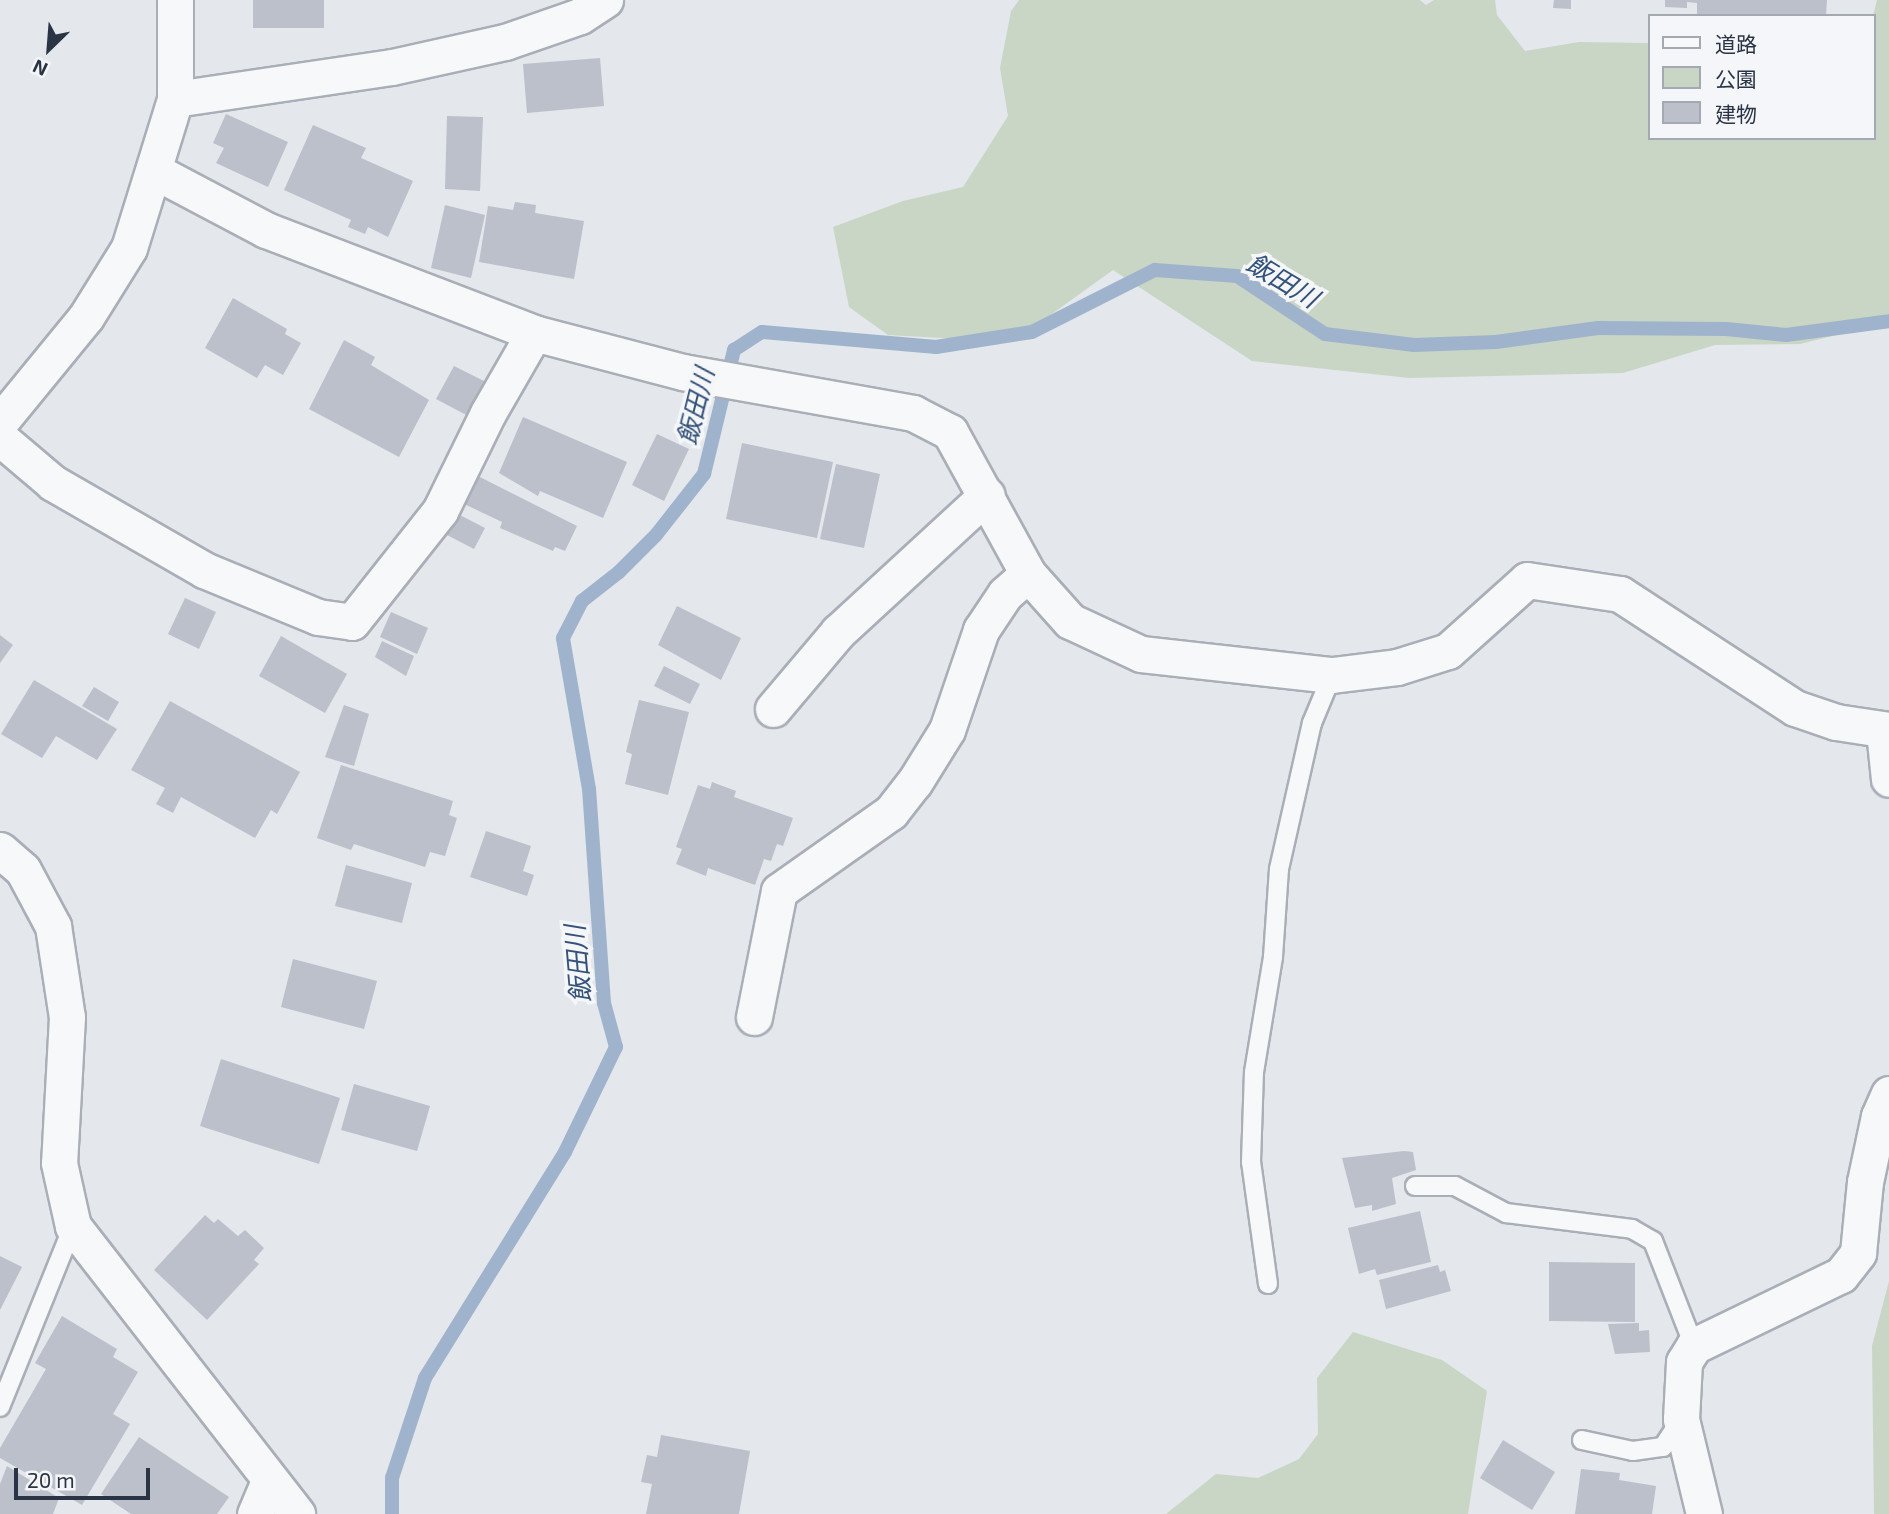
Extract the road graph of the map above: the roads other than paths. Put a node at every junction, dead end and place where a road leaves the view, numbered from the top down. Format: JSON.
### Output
{"nodes":[{"id":1,"x":175,"y":0,"type":"edge"},
{"id":2,"x":605,"y":0,"type":"edge"},
{"id":3,"x":175,"y":99,"type":"junction"},
{"id":4,"x":156,"y":172,"type":"junction"},
{"id":5,"x":534,"y":333,"type":"junction"},
{"id":6,"x":0,"y":424,"type":"edge"},
{"id":7,"x":987,"y":495,"type":"junction"},
{"id":8,"x":1028,"y":574,"type":"junction"},
{"id":9,"x":1332,"y":676,"type":"junction"},
{"id":10,"x":773,"y":709,"type":"dead end"},
{"id":11,"x":1886,"y":730,"type":"edge"},
{"id":12,"x":1889,"y":779,"type":"edge"},
{"id":13,"x":0,"y":850,"type":"edge"},
{"id":14,"x":754,"y":1017,"type":"dead end"},
{"id":15,"x":1889,"y":1094,"type":"edge"},
{"id":16,"x":1415,"y":1186,"type":"dead end"},
{"id":17,"x":73,"y":1226,"type":"junction"},
{"id":18,"x":1268,"y":1284,"type":"dead end"},
{"id":19,"x":1693,"y":1346,"type":"junction"},
{"id":20,"x":0,"y":1407,"type":"edge"},
{"id":21,"x":1681,"y":1419,"type":"junction"},
{"id":22,"x":1582,"y":1440,"type":"dead end"},
{"id":23,"x":269,"y":1481,"type":"junction"},
{"id":24,"x":255,"y":1514,"type":"edge"},
{"id":25,"x":297,"y":1514,"type":"edge"},
{"id":26,"x":1704,"y":1514,"type":"edge"}],
"edges":[{"from":1,"to":3,"type":"street"},
{"from":2,"to":3,"type":"street"},
{"from":3,"to":4,"type":"street"},
{"from":4,"to":5,"type":"street"},
{"from":4,"to":6,"type":"street"},
{"from":5,"to":6,"type":"street"},
{"from":5,"to":7,"type":"street"},
{"from":7,"to":8,"type":"street"},
{"from":7,"to":10,"type":"street"},
{"from":8,"to":9,"type":"street"},
{"from":8,"to":14,"type":"street"},
{"from":9,"to":11,"type":"street"},
{"from":9,"to":18,"type":"lane"},
{"from":11,"to":12,"type":"street"},
{"from":13,"to":17,"type":"street"},
{"from":15,"to":19,"type":"street"},
{"from":16,"to":19,"type":"lane"},
{"from":17,"to":20,"type":"lane"},
{"from":17,"to":23,"type":"street"},
{"from":19,"to":21,"type":"street"},
{"from":21,"to":22,"type":"lane"},
{"from":21,"to":26,"type":"street"},
{"from":23,"to":24,"type":"street"},
{"from":23,"to":25,"type":"street"}]}
